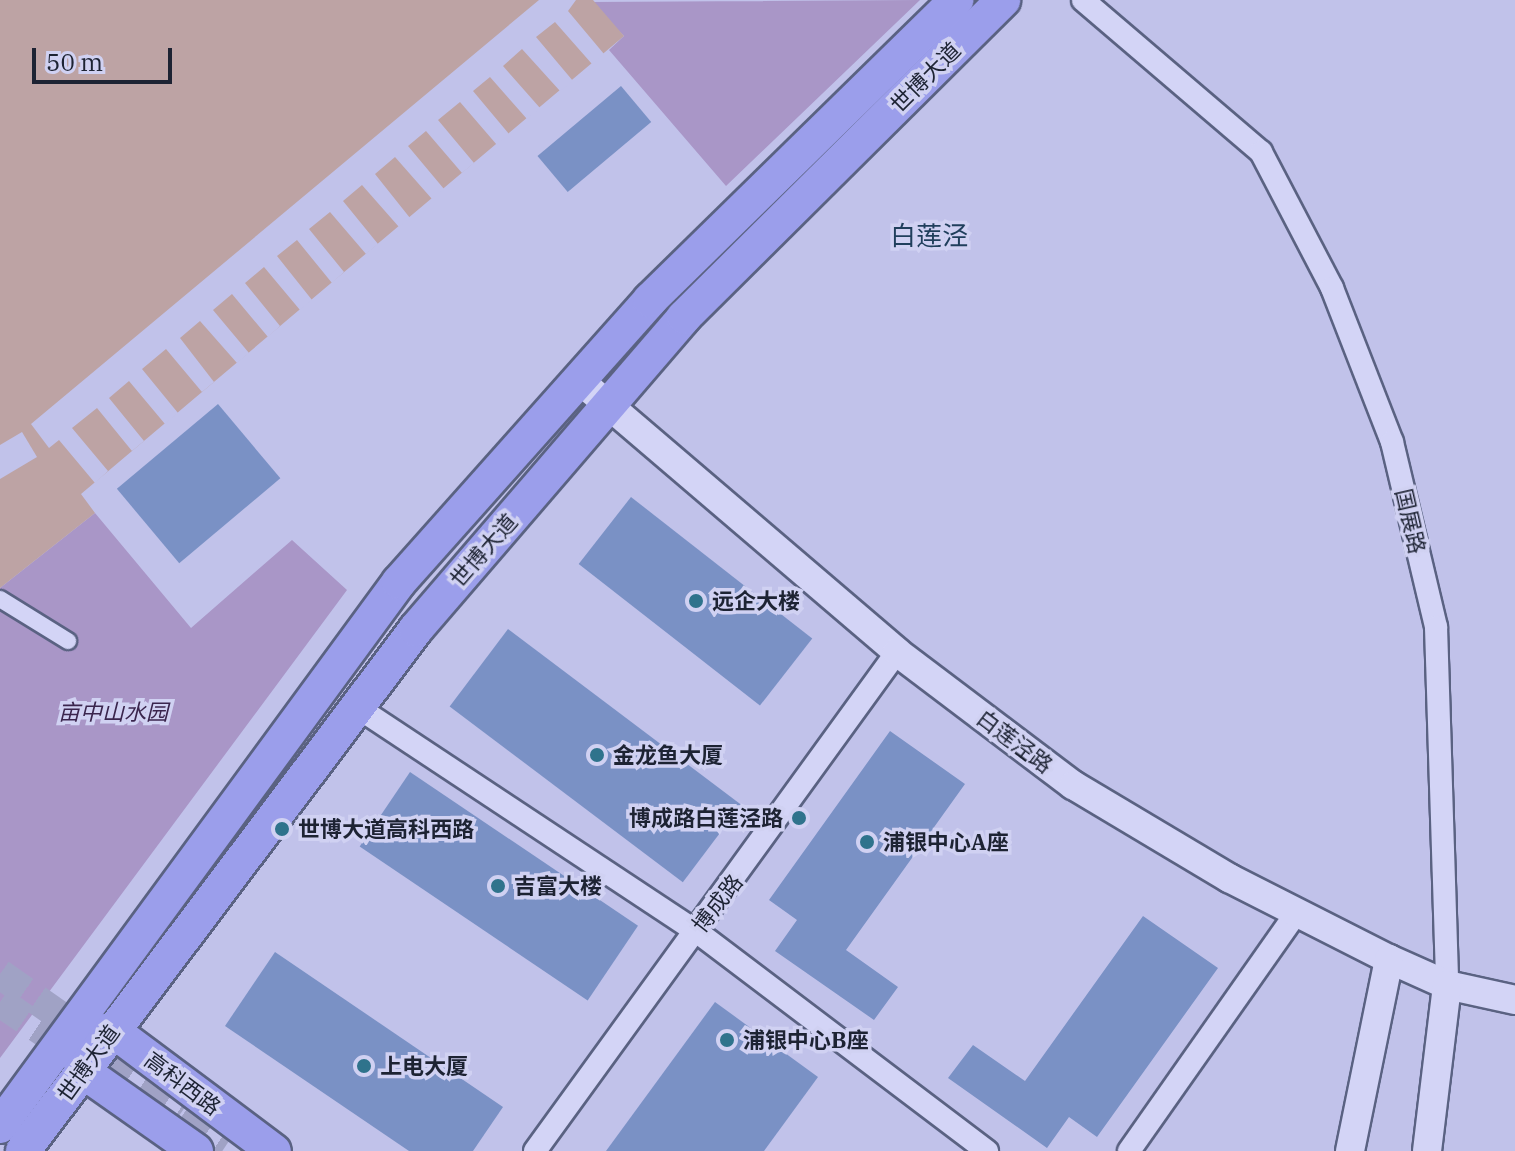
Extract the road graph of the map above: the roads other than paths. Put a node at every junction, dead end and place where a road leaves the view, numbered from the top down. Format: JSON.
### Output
{"nodes":[{"id":1,"x":956,"y":0,"type":"edge"},
{"id":2,"x":1003,"y":0,"type":"edge"},
{"id":3,"x":1083,"y":0,"type":"edge"},
{"id":4,"x":579,"y":380,"type":"junction"},
{"id":5,"x":609,"y":404,"type":"junction"},
{"id":6,"x":0,"y":599,"type":"edge"},
{"id":7,"x":68,"y":641,"type":"dead end"},
{"id":8,"x":897,"y":652,"type":"junction"},
{"id":9,"x":357,"y":707,"type":"junction"},
{"id":10,"x":1297,"y":912,"type":"junction"},
{"id":11,"x":696,"y":931,"type":"junction"},
{"id":12,"x":1389,"y":959,"type":"junction"},
{"id":13,"x":1447,"y":985,"type":"junction"},
{"id":14,"x":1515,"y":1000,"type":"edge"},
{"id":15,"x":112,"y":1030,"type":"junction"},
{"id":16,"x":71,"y":1036,"type":"junction"},
{"id":17,"x":84,"y":1072,"type":"junction"},
{"id":18,"x":0,"y":1126,"type":"edge"},
{"id":19,"x":23,"y":1151,"type":"edge"},
{"id":20,"x":196,"y":1151,"type":"tunnel mouth"},
{"id":21,"x":274,"y":1151,"type":"edge"},
{"id":22,"x":535,"y":1151,"type":"edge"},
{"id":23,"x":987,"y":1151,"type":"edge"},
{"id":24,"x":1129,"y":1151,"type":"edge"},
{"id":25,"x":1350,"y":1151,"type":"edge"},
{"id":26,"x":1427,"y":1151,"type":"edge"}],
"edges":[{"from":1,"to":4,"type":"main road","name":"世博大道"},
{"from":2,"to":5,"type":"main road","name":"世博大道"},
{"from":3,"to":13,"type":"street","name":"国展路"},
{"from":4,"to":5,"type":"street","name":"白莲泾路"},
{"from":4,"to":16,"type":"main road","name":"世博大道"},
{"from":5,"to":8,"type":"street","name":"白莲泾路"},
{"from":5,"to":9,"type":"main road","name":"世博大道"},
{"from":6,"to":7,"type":"street"},
{"from":8,"to":10,"type":"street","name":"白莲泾路"},
{"from":8,"to":11,"type":"street","name":"博成路"},
{"from":9,"to":11,"type":"street"},
{"from":9,"to":15,"type":"main road","name":"世博大道"},
{"from":10,"to":12,"type":"street","name":"白莲泾路"},
{"from":10,"to":24,"type":"street"},
{"from":11,"to":22,"type":"street","name":"博成路"},
{"from":11,"to":23,"type":"street"},
{"from":12,"to":13,"type":"street","name":"白莲泾路"},
{"from":12,"to":25,"type":"street"},
{"from":13,"to":14,"type":"street","name":"白莲泾路"},
{"from":13,"to":26,"type":"street","name":"国展路"},
{"from":15,"to":16,"type":"main road"},
{"from":15,"to":17,"type":"main road","name":"世博大道"},
{"from":15,"to":21,"type":"main road","name":"高科西路"},
{"from":16,"to":17,"type":"main road"},
{"from":16,"to":18,"type":"main road","name":"世博大道"},
{"from":17,"to":19,"type":"main road","name":"世博大道"},
{"from":17,"to":20,"type":"main road"}]}
